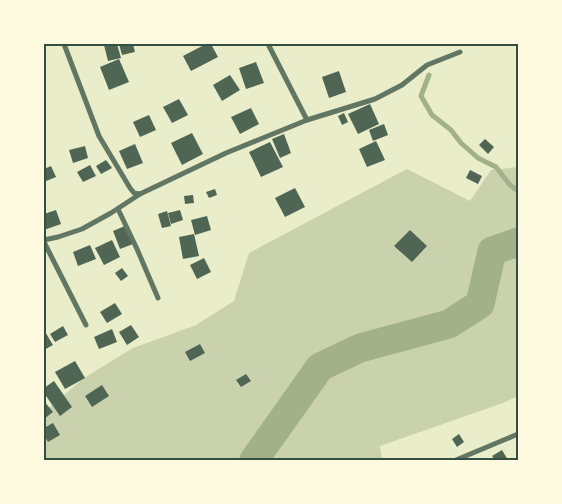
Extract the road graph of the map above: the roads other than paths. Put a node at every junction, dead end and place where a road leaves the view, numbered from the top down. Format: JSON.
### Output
{"nodes":[{"id":1,"x":64,"y":44,"type":"edge"},
{"id":2,"x":268,"y":44,"type":"edge"},
{"id":3,"x":460,"y":52,"type":"dead end"},
{"id":4,"x":307,"y":120,"type":"junction"},
{"id":5,"x":140,"y":194,"type":"junction"},
{"id":6,"x":118,"y":209,"type":"junction"},
{"id":7,"x":44,"y":241,"type":"edge"},
{"id":8,"x":158,"y":298,"type":"dead end"},
{"id":9,"x":86,"y":325,"type":"dead end"},
{"id":10,"x":518,"y":434,"type":"edge"},
{"id":11,"x":456,"y":460,"type":"edge"}],
"edges":[{"from":1,"to":5,"type":"street"},
{"from":2,"to":4,"type":"street"},
{"from":3,"to":4,"type":"street"},
{"from":4,"to":5,"type":"street"},
{"from":5,"to":6,"type":"street"},
{"from":6,"to":7,"type":"street"},
{"from":6,"to":8,"type":"street"},
{"from":7,"to":9,"type":"street"},
{"from":10,"to":11,"type":"street"}]}
